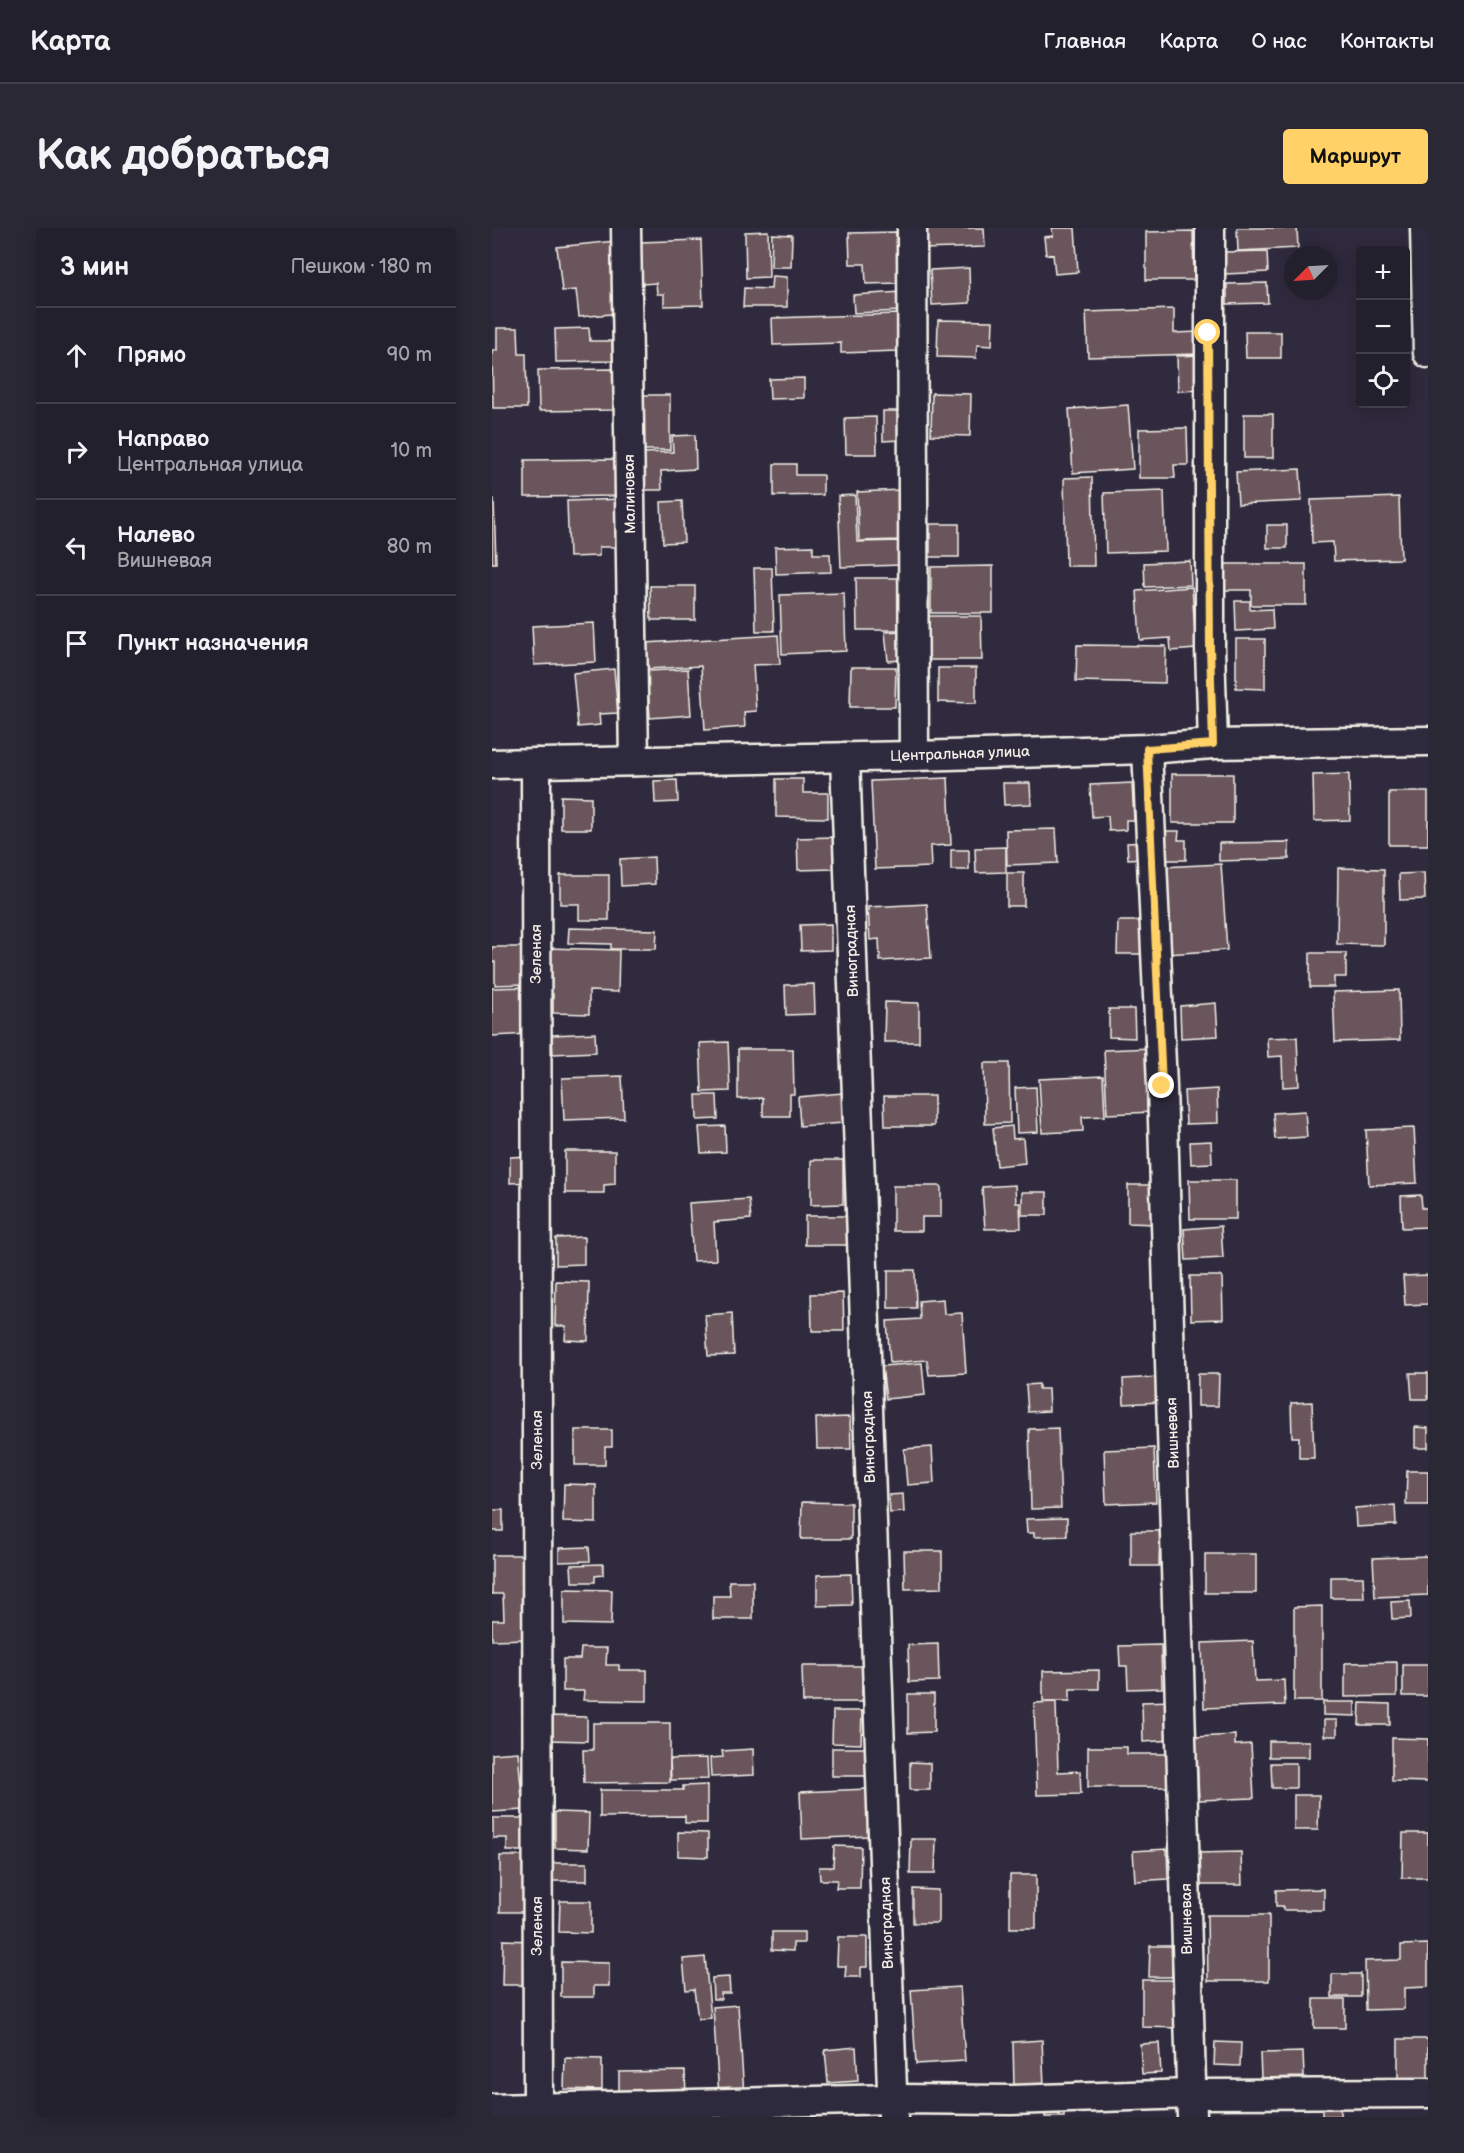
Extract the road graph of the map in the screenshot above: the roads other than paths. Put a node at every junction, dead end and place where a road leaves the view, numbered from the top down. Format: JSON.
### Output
{"nodes":[{"id":1,"x":626,"y":228,"type":"edge"},
{"id":2,"x":912,"y":228,"type":"edge"},
{"id":3,"x":1210,"y":228,"type":"edge"},
{"id":4,"x":1425,"y":228,"type":"edge"},
{"id":5,"x":1428,"y":353,"type":"edge"},
{"id":6,"x":1428,"y":741,"type":"edge"},
{"id":7,"x":1213,"y":744,"type":"junction"},
{"id":8,"x":1147,"y":749,"type":"junction"},
{"id":9,"x":914,"y":756,"type":"junction"},
{"id":10,"x":845,"y":757,"type":"junction"},
{"id":11,"x":634,"y":761,"type":"junction"},
{"id":12,"x":536,"y":763,"type":"junction"},
{"id":13,"x":492,"y":764,"type":"edge"},
{"id":14,"x":1428,"y":2093,"type":"edge"},
{"id":15,"x":1192,"y":2105,"type":"edge"},
{"id":16,"x":893,"y":2108,"type":"edge"},
{"id":17,"x":492,"y":2109,"type":"edge"},
{"id":18,"x":538,"y":2112,"type":"edge"}],
"edges":[{"from":1,"to":11,"type":"street","name":"Малиновая"},
{"from":2,"to":9,"type":"street"},
{"from":3,"to":7,"type":"street"},
{"from":4,"to":5,"type":"street"},
{"from":6,"to":7,"type":"street","name":"Центральная улица"},
{"from":7,"to":8,"type":"street","name":"Центральная улица"},
{"from":8,"to":9,"type":"street","name":"Центральная улица"},
{"from":8,"to":15,"type":"street","name":"Вишневая"},
{"from":9,"to":10,"type":"street","name":"Центральная улица"},
{"from":10,"to":11,"type":"street","name":"Центральная улица"},
{"from":10,"to":16,"type":"street","name":"Виноградная"},
{"from":11,"to":12,"type":"street","name":"Центральная улица"},
{"from":12,"to":13,"type":"street","name":"Центральная улица"},
{"from":12,"to":18,"type":"street","name":"Зеленая"},
{"from":14,"to":15,"type":"street"},
{"from":15,"to":16,"type":"street"},
{"from":16,"to":18,"type":"street"},
{"from":17,"to":18,"type":"street"}]}
